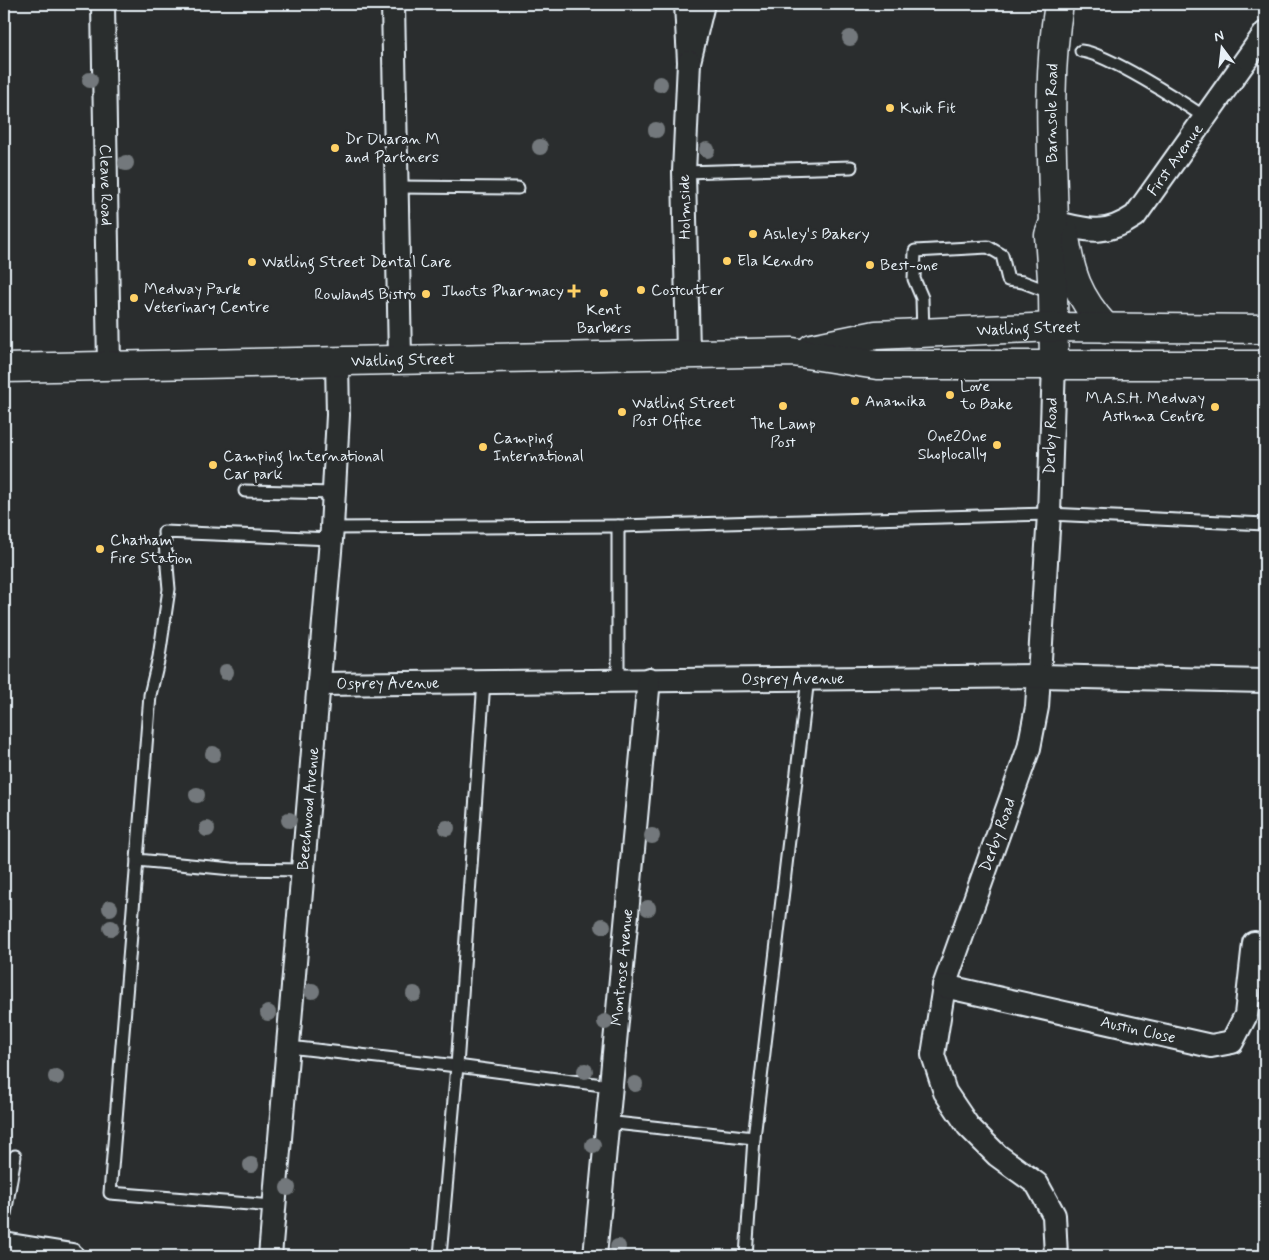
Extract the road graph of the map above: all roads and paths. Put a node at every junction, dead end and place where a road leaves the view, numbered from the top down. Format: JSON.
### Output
{"nodes":[{"id":1,"x":103,"y":4,"type":"edge"},
{"id":2,"x":393,"y":4,"type":"edge"},
{"id":3,"x":686,"y":4,"type":"edge"},
{"id":4,"x":703,"y":4,"type":"edge"},
{"id":5,"x":1059,"y":4,"type":"edge"},
{"id":6,"x":1265,"y":33,"type":"edge"},
{"id":7,"x":1081,"y":50,"type":"dead end"},
{"id":8,"x":689,"y":62,"type":"junction"},
{"id":9,"x":1206,"y":118,"type":"junction"},
{"id":10,"x":851,"y":167,"type":"dead end"},
{"id":11,"x":684,"y":172,"type":"junction"},
{"id":12,"x":397,"y":187,"type":"junction"},
{"id":13,"x":518,"y":188,"type":"dead end"},
{"id":14,"x":1054,"y":222,"type":"junction"},
{"id":15,"x":1053,"y":293,"type":"junction"},
{"id":16,"x":1054,"y":327,"type":"junction"},
{"id":17,"x":1106,"y":328,"type":"junction"},
{"id":18,"x":1265,"y":329,"type":"edge"},
{"id":19,"x":923,"y":334,"type":"junction"},
{"id":20,"x":688,"y":352,"type":"junction"},
{"id":21,"x":793,"y":352,"type":"junction"},
{"id":22,"x":400,"y":358,"type":"junction"},
{"id":23,"x":337,"y":362,"type":"junction"},
{"id":24,"x":1054,"y":364,"type":"junction"},
{"id":25,"x":1265,"y":365,"type":"edge"},
{"id":26,"x":109,"y":366,"type":"junction"},
{"id":27,"x":7,"y":370,"type":"edge"},
{"id":28,"x":245,"y":491,"type":"dead end"},
{"id":29,"x":334,"y":493,"type":"junction"},
{"id":30,"x":1048,"y":514,"type":"junction"},
{"id":31,"x":1265,"y":524,"type":"edge"},
{"id":32,"x":618,"y":526,"type":"junction"},
{"id":33,"x":332,"y":534,"type":"junction"},
{"id":34,"x":1039,"y":676,"type":"junction"},
{"id":35,"x":808,"y":678,"type":"junction"},
{"id":36,"x":618,"y":679,"type":"junction"},
{"id":37,"x":649,"y":679,"type":"junction"},
{"id":38,"x":484,"y":681,"type":"junction"},
{"id":39,"x":1265,"y":681,"type":"edge"},
{"id":40,"x":319,"y":684,"type":"junction"},
{"id":41,"x":137,"y":860,"type":"junction"},
{"id":42,"x":305,"y":870,"type":"junction"},
{"id":43,"x":1254,"y":943,"type":"dead end"},
{"id":44,"x":944,"y":986,"type":"junction"},
{"id":45,"x":289,"y":1047,"type":"junction"},
{"id":46,"x":457,"y":1066,"type":"junction"},
{"id":47,"x":610,"y":1086,"type":"junction"},
{"id":48,"x":606,"y":1122,"type":"junction"},
{"id":49,"x":754,"y":1138,"type":"junction"},
{"id":50,"x":15,"y":1156,"type":"dead end"},
{"id":51,"x":274,"y":1206,"type":"junction"},
{"id":52,"x":4,"y":1220,"type":"edge"},
{"id":53,"x":4,"y":1244,"type":"edge"},
{"id":54,"x":72,"y":1255,"type":"edge"},
{"id":55,"x":270,"y":1256,"type":"edge"},
{"id":56,"x":440,"y":1256,"type":"edge"},
{"id":57,"x":595,"y":1256,"type":"edge"},
{"id":58,"x":746,"y":1256,"type":"edge"},
{"id":59,"x":1056,"y":1256,"type":"edge"}],
"edges":[{"from":1,"to":26,"type":"street","name":"Cleave Road"},
{"from":2,"to":12,"type":"street"},
{"from":3,"to":8,"type":"street","name":"Holmside"},
{"from":4,"to":8,"type":"street","name":"Holmside"},
{"from":5,"to":14,"type":"main road","name":"Barnsole Road"},
{"from":6,"to":9,"type":"street","name":"First Avenue"},
{"from":7,"to":9,"type":"lane"},
{"from":8,"to":11,"type":"street","name":"Holmside"},
{"from":9,"to":14,"type":"street","name":"First Avenue"},
{"from":10,"to":11,"type":"lane"},
{"from":11,"to":20,"type":"street","name":"Holmside"},
{"from":12,"to":13,"type":"lane"},
{"from":12,"to":22,"type":"street"},
{"from":14,"to":15,"type":"main road","name":"Barnsole Road"},
{"from":14,"to":17,"type":"main road","name":"Barnsole Road"},
{"from":15,"to":16,"type":"main road","name":"Barnsole Road"},
{"from":15,"to":19,"type":"lane"},
{"from":16,"to":17,"type":"main road","name":"Watling Street"},
{"from":16,"to":19,"type":"main road","name":"Watling Street"},
{"from":16,"to":24,"type":"main road","name":"Barnsole Road"},
{"from":17,"to":18,"type":"main road","name":"Watling Street"},
{"from":19,"to":21,"type":"main road","name":"Watling Street"},
{"from":20,"to":21,"type":"main road","name":"Watling Street"},
{"from":20,"to":22,"type":"main road","name":"Watling Street"},
{"from":21,"to":24,"type":"main road","name":"Watling Street"},
{"from":22,"to":23,"type":"main road","name":"Watling Street"},
{"from":23,"to":26,"type":"main road","name":"Watling Street"},
{"from":23,"to":29,"type":"street","name":"Beechwood Avenue"},
{"from":24,"to":25,"type":"main road","name":"Watling Street"},
{"from":24,"to":30,"type":"street","name":"Derby Road"},
{"from":26,"to":27,"type":"main road","name":"Watling Street"},
{"from":28,"to":29,"type":"lane"},
{"from":29,"to":33,"type":"street","name":"Beechwood Avenue"},
{"from":30,"to":31,"type":"lane"},
{"from":30,"to":32,"type":"lane"},
{"from":30,"to":34,"type":"street","name":"Derby Road"},
{"from":32,"to":33,"type":"lane"},
{"from":32,"to":36,"type":"lane"},
{"from":33,"to":40,"type":"street","name":"Beechwood Avenue"},
{"from":33,"to":41,"type":"lane"},
{"from":34,"to":35,"type":"street","name":"Osprey Avenue"},
{"from":34,"to":39,"type":"street","name":"Osprey Avenue"},
{"from":34,"to":44,"type":"street","name":"Derby Road"},
{"from":35,"to":37,"type":"street","name":"Osprey Avenue"},
{"from":35,"to":49,"type":"lane"},
{"from":36,"to":37,"type":"street","name":"Osprey Avenue"},
{"from":36,"to":38,"type":"street","name":"Osprey Avenue"},
{"from":37,"to":47,"type":"street","name":"Montrose Avenue"},
{"from":38,"to":40,"type":"street","name":"Osprey Avenue"},
{"from":38,"to":46,"type":"lane"},
{"from":40,"to":42,"type":"street","name":"Beechwood Avenue"},
{"from":41,"to":42,"type":"lane"},
{"from":41,"to":51,"type":"lane"},
{"from":42,"to":45,"type":"street","name":"Beechwood Avenue"},
{"from":43,"to":44,"type":"street","name":"Austin Close"},
{"from":44,"to":59,"type":"street","name":"Derby Road"},
{"from":45,"to":46,"type":"lane"},
{"from":45,"to":51,"type":"street","name":"Beechwood Avenue"},
{"from":46,"to":47,"type":"lane"},
{"from":46,"to":56,"type":"lane"},
{"from":47,"to":48,"type":"street","name":"Montrose Avenue"},
{"from":48,"to":49,"type":"lane"},
{"from":48,"to":57,"type":"street","name":"Montrose Avenue"},
{"from":49,"to":58,"type":"lane"},
{"from":50,"to":52,"type":"lane"},
{"from":51,"to":55,"type":"street","name":"Beechwood Avenue"},
{"from":53,"to":54,"type":"street"}]}
